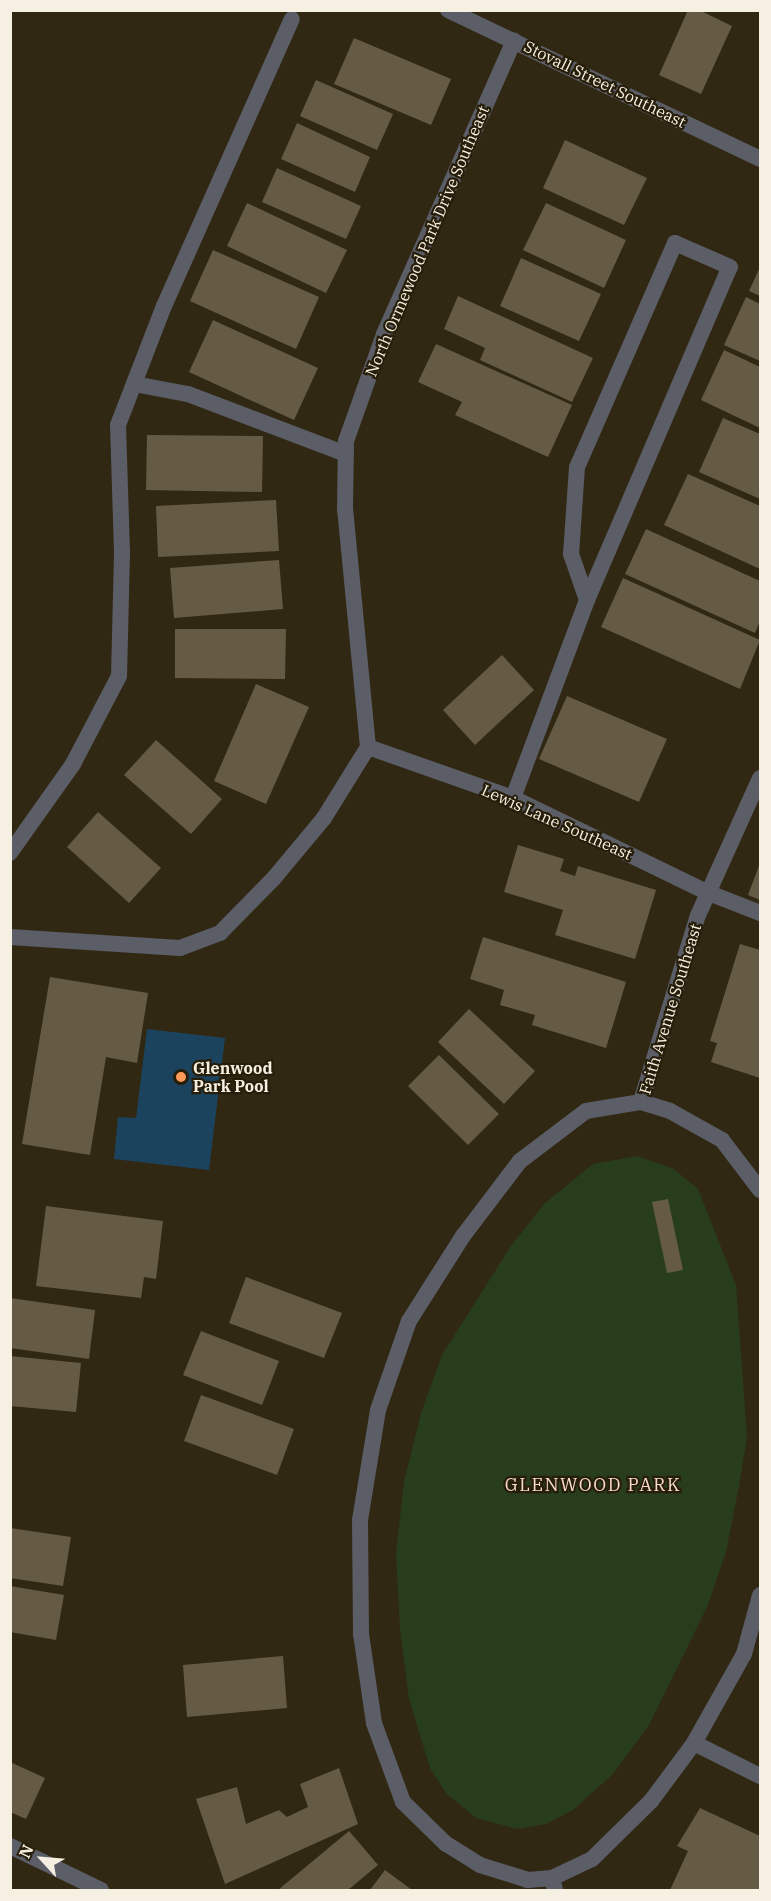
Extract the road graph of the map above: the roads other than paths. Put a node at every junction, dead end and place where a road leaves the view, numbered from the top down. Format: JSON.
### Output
{"nodes":[{"id":1,"x":448,"y":10,"type":"edge"},
{"id":2,"x":292,"y":19,"type":"dead end"},
{"id":3,"x":514,"y":40,"type":"junction"},
{"id":4,"x":760,"y":159,"type":"edge"},
{"id":5,"x":134,"y":384,"type":"junction"},
{"id":6,"x":346,"y":454,"type":"junction"},
{"id":7,"x":587,"y":600,"type":"junction"},
{"id":8,"x":368,"y":747,"type":"junction"},
{"id":9,"x":760,"y":778,"type":"edge"},
{"id":10,"x":513,"y":798,"type":"junction"},
{"id":11,"x":10,"y":854,"type":"edge"},
{"id":12,"x":709,"y":892,"type":"junction"},
{"id":13,"x":760,"y":913,"type":"edge"},
{"id":14,"x":10,"y":937,"type":"edge"},
{"id":15,"x":641,"y":1102,"type":"junction"},
{"id":16,"x":760,"y":1190,"type":"edge"},
{"id":17,"x":760,"y":1595,"type":"edge"},
{"id":18,"x":694,"y":1743,"type":"junction"},
{"id":19,"x":760,"y":1776,"type":"edge"},
{"id":20,"x":10,"y":1846,"type":"edge"},
{"id":21,"x":554,"y":1884,"type":"edge"},
{"id":22,"x":101,"y":1890,"type":"edge"}],
"edges":[{"from":1,"to":3,"type":"street","name":"Stovall Street Southeast"},
{"from":2,"to":5,"type":"street"},
{"from":3,"to":4,"type":"street","name":"Stovall Street Southeast"},
{"from":3,"to":6,"type":"street","name":"North Ormewood Park Drive Southeast"},
{"from":5,"to":6,"type":"street"},
{"from":5,"to":11,"type":"street"},
{"from":6,"to":8,"type":"street","name":"North Ormewood Park Drive Southeast"},
{"from":7,"to":7,"type":"street"},
{"from":7,"to":10,"type":"street"},
{"from":8,"to":10,"type":"street","name":"Lewis Lane Southeast"},
{"from":8,"to":14,"type":"street"},
{"from":9,"to":12,"type":"street","name":"Faith Avenue Southeast"},
{"from":10,"to":12,"type":"street","name":"Lewis Lane Southeast"},
{"from":12,"to":13,"type":"street","name":"Lewis Lane Southeast"},
{"from":12,"to":15,"type":"street","name":"Faith Avenue Southeast"},
{"from":15,"to":16,"type":"street","name":"Faith Avenue Southeast"},
{"from":15,"to":21,"type":"street"},
{"from":17,"to":18,"type":"street"},
{"from":18,"to":19,"type":"street"},
{"from":18,"to":21,"type":"street"},
{"from":20,"to":22,"type":"street"}]}
